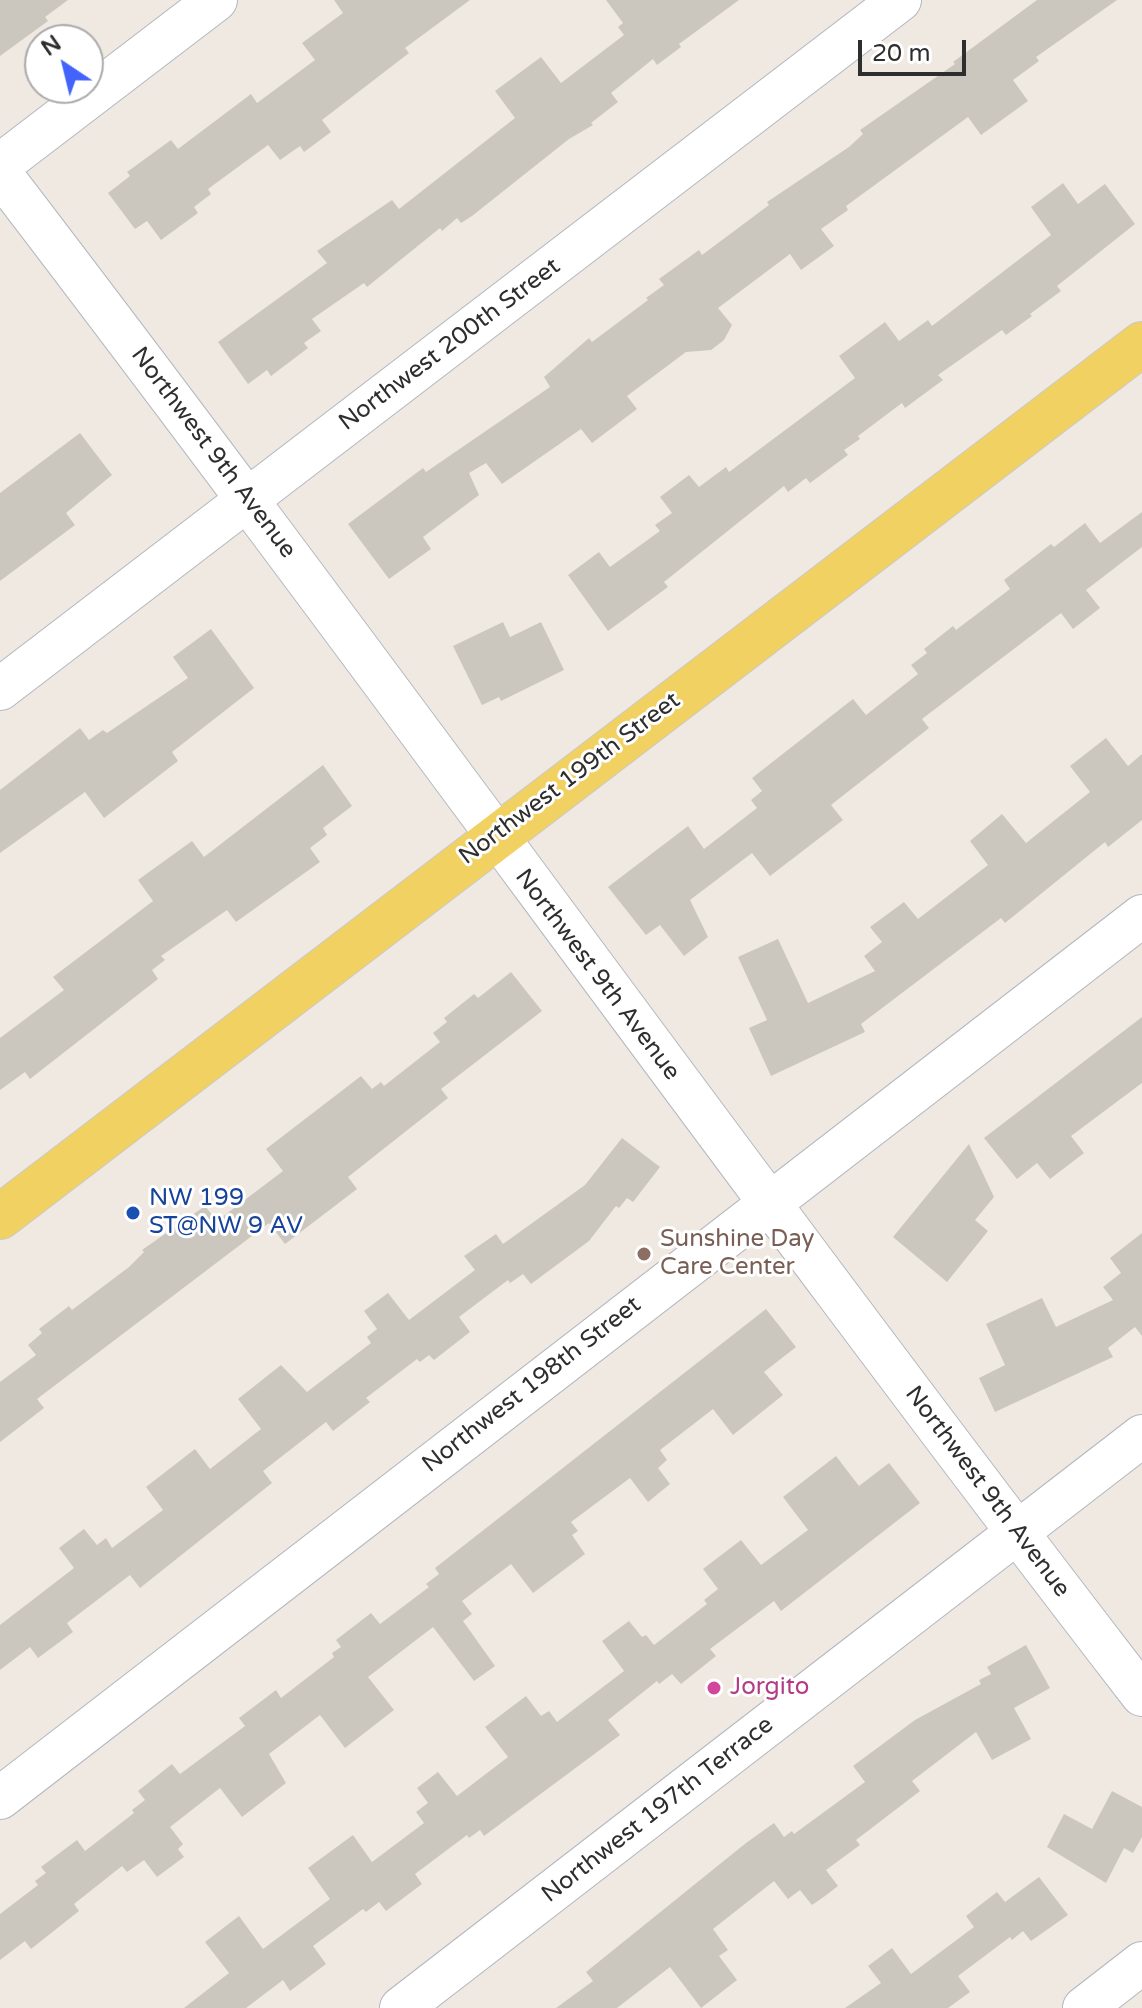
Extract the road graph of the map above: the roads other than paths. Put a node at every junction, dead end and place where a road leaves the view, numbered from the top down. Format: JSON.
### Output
{"nodes":[{"id":1,"x":216,"y":0,"type":"edge"},
{"id":2,"x":900,"y":0,"type":"edge"},
{"id":3,"x":0,"y":165,"type":"edge"},
{"id":4,"x":0,"y":173,"type":"edge"},
{"id":5,"x":1142,"y":344,"type":"edge"},
{"id":6,"x":250,"y":499,"type":"junction"},
{"id":7,"x":0,"y":689,"type":"edge"},
{"id":8,"x":494,"y":836,"type":"junction"},
{"id":9,"x":1142,"y":916,"type":"edge"},
{"id":10,"x":768,"y":1203,"type":"junction"},
{"id":11,"x":0,"y":1217,"type":"edge"},
{"id":12,"x":1142,"y":1436,"type":"edge"},
{"id":13,"x":1017,"y":1533,"type":"junction"},
{"id":14,"x":1142,"y":1695,"type":"edge"},
{"id":15,"x":0,"y":1798,"type":"edge"},
{"id":16,"x":1142,"y":1963,"type":"edge"},
{"id":17,"x":401,"y":2008,"type":"edge"},
{"id":18,"x":1084,"y":2008,"type":"edge"}],
"edges":[{"from":1,"to":3,"type":"street"},
{"from":2,"to":6,"type":"street","name":"Northwest 200th Street"},
{"from":4,"to":6,"type":"street","name":"Northwest 9th Avenue"},
{"from":5,"to":8,"type":"main road","name":"Northwest 199th Street"},
{"from":6,"to":7,"type":"street","name":"Northwest 200th Street"},
{"from":6,"to":8,"type":"street","name":"Northwest 9th Avenue"},
{"from":8,"to":10,"type":"street","name":"Northwest 9th Avenue"},
{"from":8,"to":11,"type":"main road","name":"Northwest 199th Street"},
{"from":9,"to":10,"type":"street","name":"Northwest 198th Street"},
{"from":10,"to":13,"type":"street","name":"Northwest 9th Avenue"},
{"from":10,"to":15,"type":"street","name":"Northwest 198th Street"},
{"from":12,"to":13,"type":"street","name":"Northwest 197th Terrace"},
{"from":13,"to":14,"type":"street","name":"Northwest 9th Avenue"},
{"from":13,"to":17,"type":"street","name":"Northwest 197th Terrace"},
{"from":16,"to":18,"type":"street"}]}
